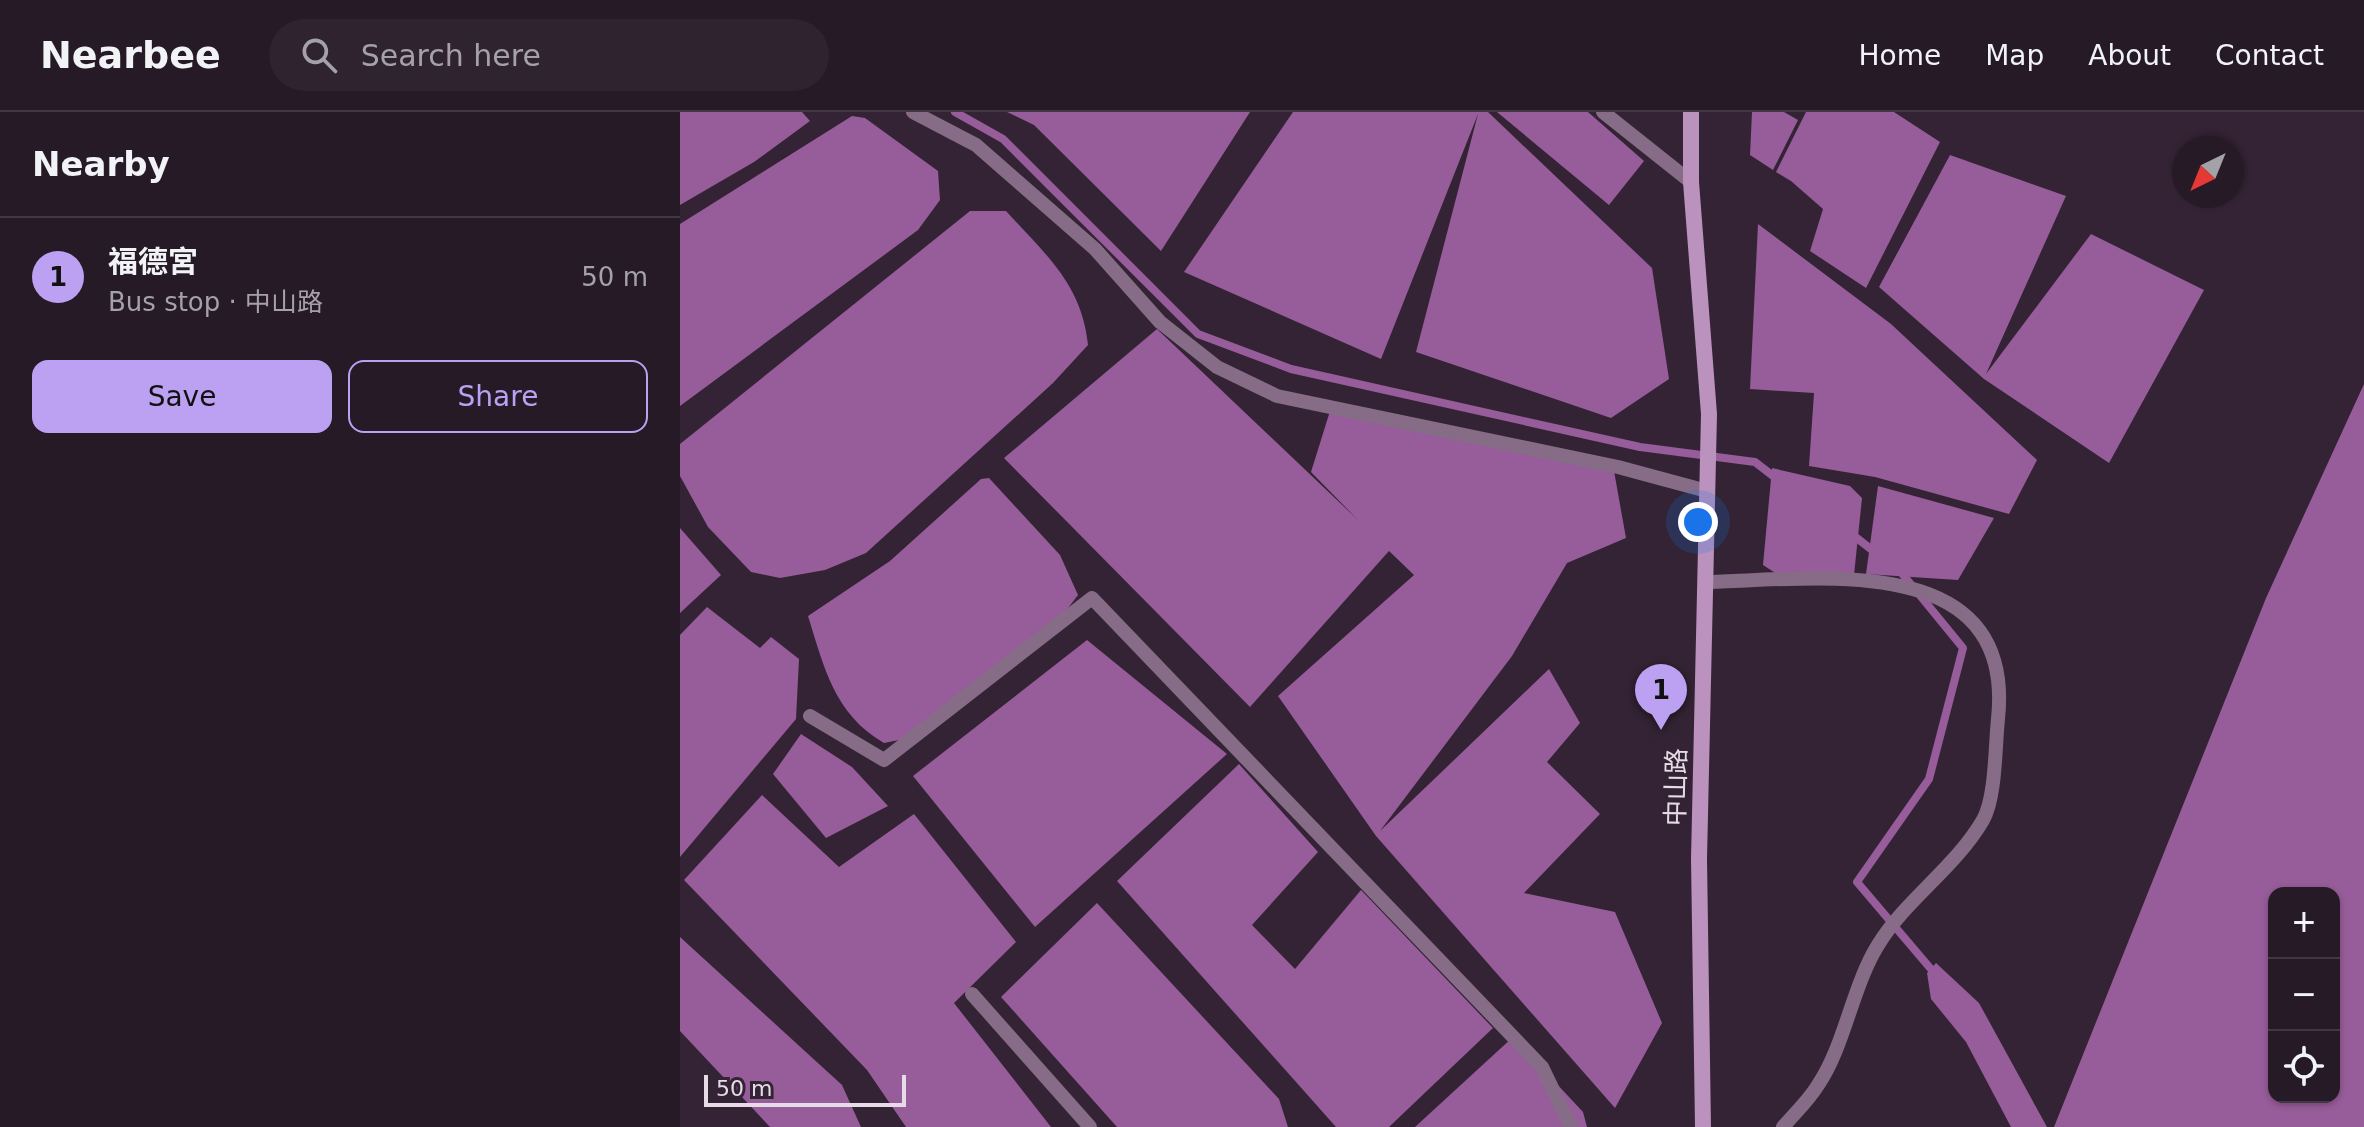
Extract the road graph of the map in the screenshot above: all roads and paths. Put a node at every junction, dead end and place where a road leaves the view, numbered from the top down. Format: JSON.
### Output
{"nodes":[{"id":1,"x":913,"y":112,"type":"edge"},
{"id":2,"x":1603,"y":112,"type":"edge"},
{"id":3,"x":1691,"y":112,"type":"edge"},
{"id":4,"x":1691,"y":182,"type":"junction"},
{"id":5,"x":1707,"y":491,"type":"junction"},
{"id":6,"x":1705,"y":582,"type":"junction"},
{"id":7,"x":810,"y":716,"type":"dead end"},
{"id":8,"x":972,"y":994,"type":"dead end"},
{"id":9,"x":1090,"y":1127,"type":"edge"},
{"id":10,"x":1571,"y":1127,"type":"edge"},
{"id":11,"x":1703,"y":1127,"type":"edge"},
{"id":12,"x":1783,"y":1127,"type":"edge"}],
"edges":[{"from":1,"to":5,"type":"lane"},
{"from":2,"to":4,"type":"lane"},
{"from":3,"to":4,"type":"street","name":"中山路"},
{"from":4,"to":5,"type":"street","name":"中山路"},
{"from":5,"to":6,"type":"street","name":"中山路"},
{"from":6,"to":11,"type":"street","name":"中山路"},
{"from":6,"to":12,"type":"lane"},
{"from":7,"to":10,"type":"lane"},
{"from":8,"to":9,"type":"lane"}]}
